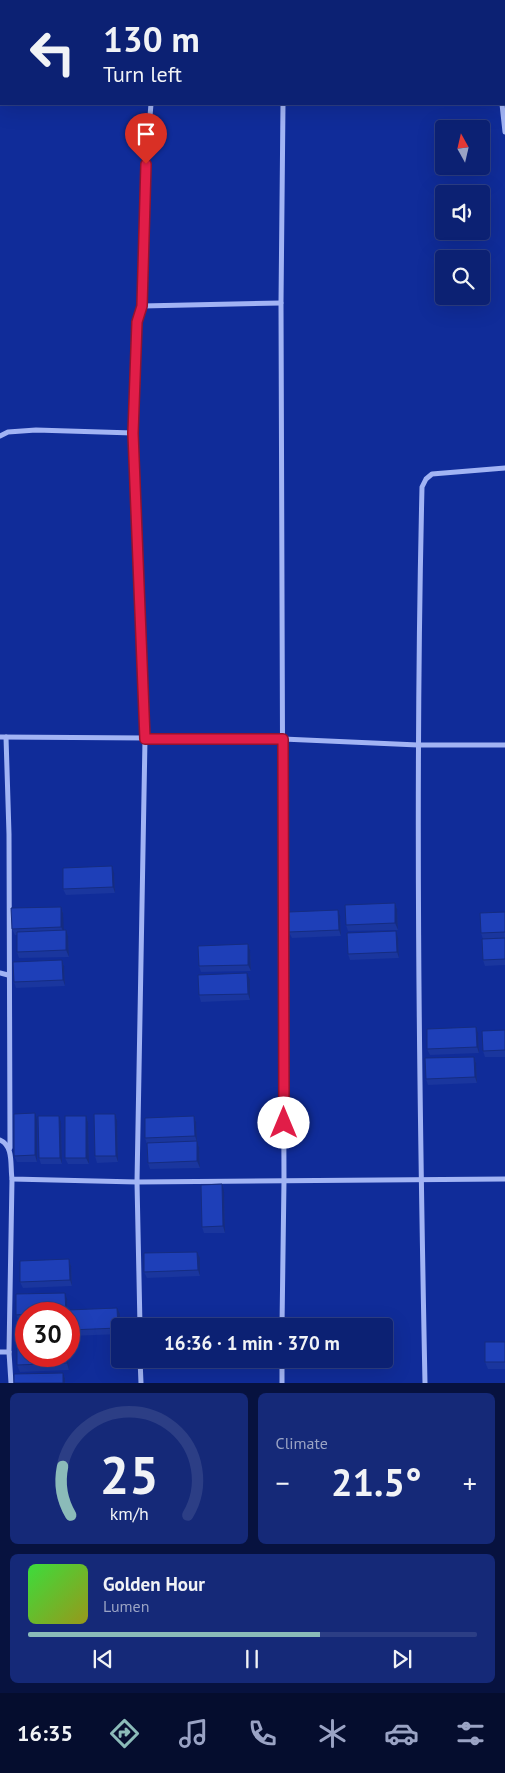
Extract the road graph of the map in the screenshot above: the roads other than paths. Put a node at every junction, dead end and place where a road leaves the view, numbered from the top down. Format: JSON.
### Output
{"nodes":[{"id":1,"x":151,"y":105,"type":"edge"},
{"id":2,"x":284,"y":105,"type":"edge"},
{"id":3,"x":502,"y":105,"type":"edge"},
{"id":4,"x":505,"y":132,"type":"edge"},
{"id":5,"x":281,"y":303,"type":"junction"},
{"id":6,"x":142,"y":306,"type":"junction"},
{"id":7,"x":133,"y":433,"type":"junction"},
{"id":8,"x":0,"y":436,"type":"edge"},
{"id":9,"x":505,"y":468,"type":"edge"},
{"id":10,"x":3,"y":737,"type":"edge"},
{"id":11,"x":145,"y":739,"type":"junction"},
{"id":12,"x":283,"y":739,"type":"junction"},
{"id":13,"x":418,"y":745,"type":"junction"},
{"id":14,"x":505,"y":745,"type":"edge"},
{"id":15,"x":0,"y":973,"type":"edge"},
{"id":16,"x":8,"y":975,"type":"junction"},
{"id":17,"x":0,"y":1140,"type":"edge"},
{"id":18,"x":10,"y":1148,"type":"junction"},
{"id":19,"x":505,"y":1178,"type":"edge"},
{"id":20,"x":12,"y":1179,"type":"junction"},
{"id":21,"x":421,"y":1180,"type":"junction"},
{"id":22,"x":284,"y":1181,"type":"junction"},
{"id":23,"x":137,"y":1182,"type":"junction"},
{"id":24,"x":140,"y":1318,"type":"edge"},
{"id":25,"x":282,"y":1318,"type":"edge"},
{"id":26,"x":0,"y":1352,"type":"edge"},
{"id":27,"x":9,"y":1352,"type":"junction"},
{"id":28,"x":140,"y":1368,"type":"edge"},
{"id":29,"x":282,"y":1368,"type":"edge"},
{"id":30,"x":11,"y":1383,"type":"edge"},
{"id":31,"x":141,"y":1383,"type":"edge"},
{"id":32,"x":282,"y":1383,"type":"edge"},
{"id":33,"x":426,"y":1383,"type":"edge"}],
"edges":[{"from":1,"to":6,"type":"street"},
{"from":2,"to":5,"type":"street"},
{"from":3,"to":4,"type":"street"},
{"from":5,"to":6,"type":"street"},
{"from":5,"to":12,"type":"street"},
{"from":6,"to":7,"type":"street"},
{"from":7,"to":8,"type":"street"},
{"from":7,"to":11,"type":"street"},
{"from":9,"to":13,"type":"street"},
{"from":10,"to":11,"type":"street"},
{"from":10,"to":16,"type":"street"},
{"from":11,"to":12,"type":"street"},
{"from":11,"to":23,"type":"street"},
{"from":12,"to":13,"type":"street"},
{"from":12,"to":22,"type":"street"},
{"from":13,"to":14,"type":"street"},
{"from":13,"to":21,"type":"street"},
{"from":15,"to":16,"type":"street"},
{"from":16,"to":18,"type":"street"},
{"from":17,"to":18,"type":"street"},
{"from":18,"to":20,"type":"street"},
{"from":19,"to":21,"type":"street"},
{"from":20,"to":23,"type":"street"},
{"from":20,"to":27,"type":"street"},
{"from":21,"to":22,"type":"street"},
{"from":21,"to":33,"type":"street"},
{"from":22,"to":23,"type":"street"},
{"from":22,"to":25,"type":"street"},
{"from":23,"to":24,"type":"street"},
{"from":26,"to":27,"type":"street"},
{"from":27,"to":30,"type":"street"},
{"from":28,"to":31,"type":"street"},
{"from":29,"to":32,"type":"street"}]}
